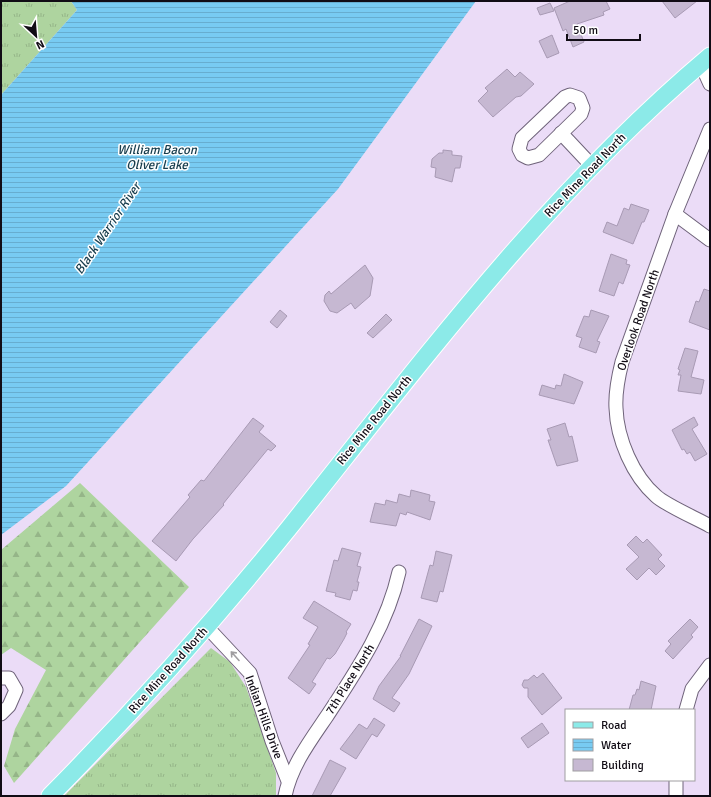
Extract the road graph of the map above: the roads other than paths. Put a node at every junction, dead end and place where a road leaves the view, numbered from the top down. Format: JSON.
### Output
{"nodes":[{"id":1,"x":705,"y":60,"type":"edge"},
{"id":2,"x":710,"y":84,"type":"edge"},
{"id":3,"x":710,"y":129,"type":"edge"},
{"id":4,"x":561,"y":133,"type":"junction"},
{"id":5,"x":592,"y":166,"type":"junction"},
{"id":6,"x":675,"y":214,"type":"junction"},
{"id":7,"x":710,"y":240,"type":"edge"},
{"id":8,"x":710,"y":526,"type":"edge"},
{"id":9,"x":399,"y":572,"type":"dead end"},
{"id":10,"x":208,"y":627,"type":"junction"},
{"id":11,"x":710,"y":665,"type":"edge"},
{"id":12,"x":1,"y":678,"type":"edge"},
{"id":13,"x":686,"y":709,"type":"edge"},
{"id":14,"x":1,"y":714,"type":"edge"},
{"id":15,"x":288,"y":781,"type":"junction"},
{"id":16,"x":676,"y":781,"type":"edge"},
{"id":17,"x":50,"y":796,"type":"edge"},
{"id":18,"x":285,"y":796,"type":"edge"},
{"id":19,"x":676,"y":796,"type":"edge"}],
"edges":[{"from":1,"to":2,"type":"street"},
{"from":1,"to":5,"type":"main road","name":"Rice Mine Road North"},
{"from":3,"to":6,"type":"street","name":"Overlook Road North"},
{"from":4,"to":4,"type":"street"},
{"from":4,"to":5,"type":"street"},
{"from":5,"to":10,"type":"main road","name":"Rice Mine Road North"},
{"from":6,"to":7,"type":"street"},
{"from":6,"to":8,"type":"street","name":"Overlook Road North"},
{"from":9,"to":15,"type":"street","name":"7th Place North"},
{"from":15,"to":10,"type":"street","name":"Indian Hills Drive","one_way":true},
{"from":10,"to":17,"type":"main road","name":"Rice Mine Road North"},
{"from":11,"to":13,"type":"street"},
{"from":12,"to":14,"type":"street"},
{"from":15,"to":18,"type":"street"},
{"from":16,"to":19,"type":"street"}]}
